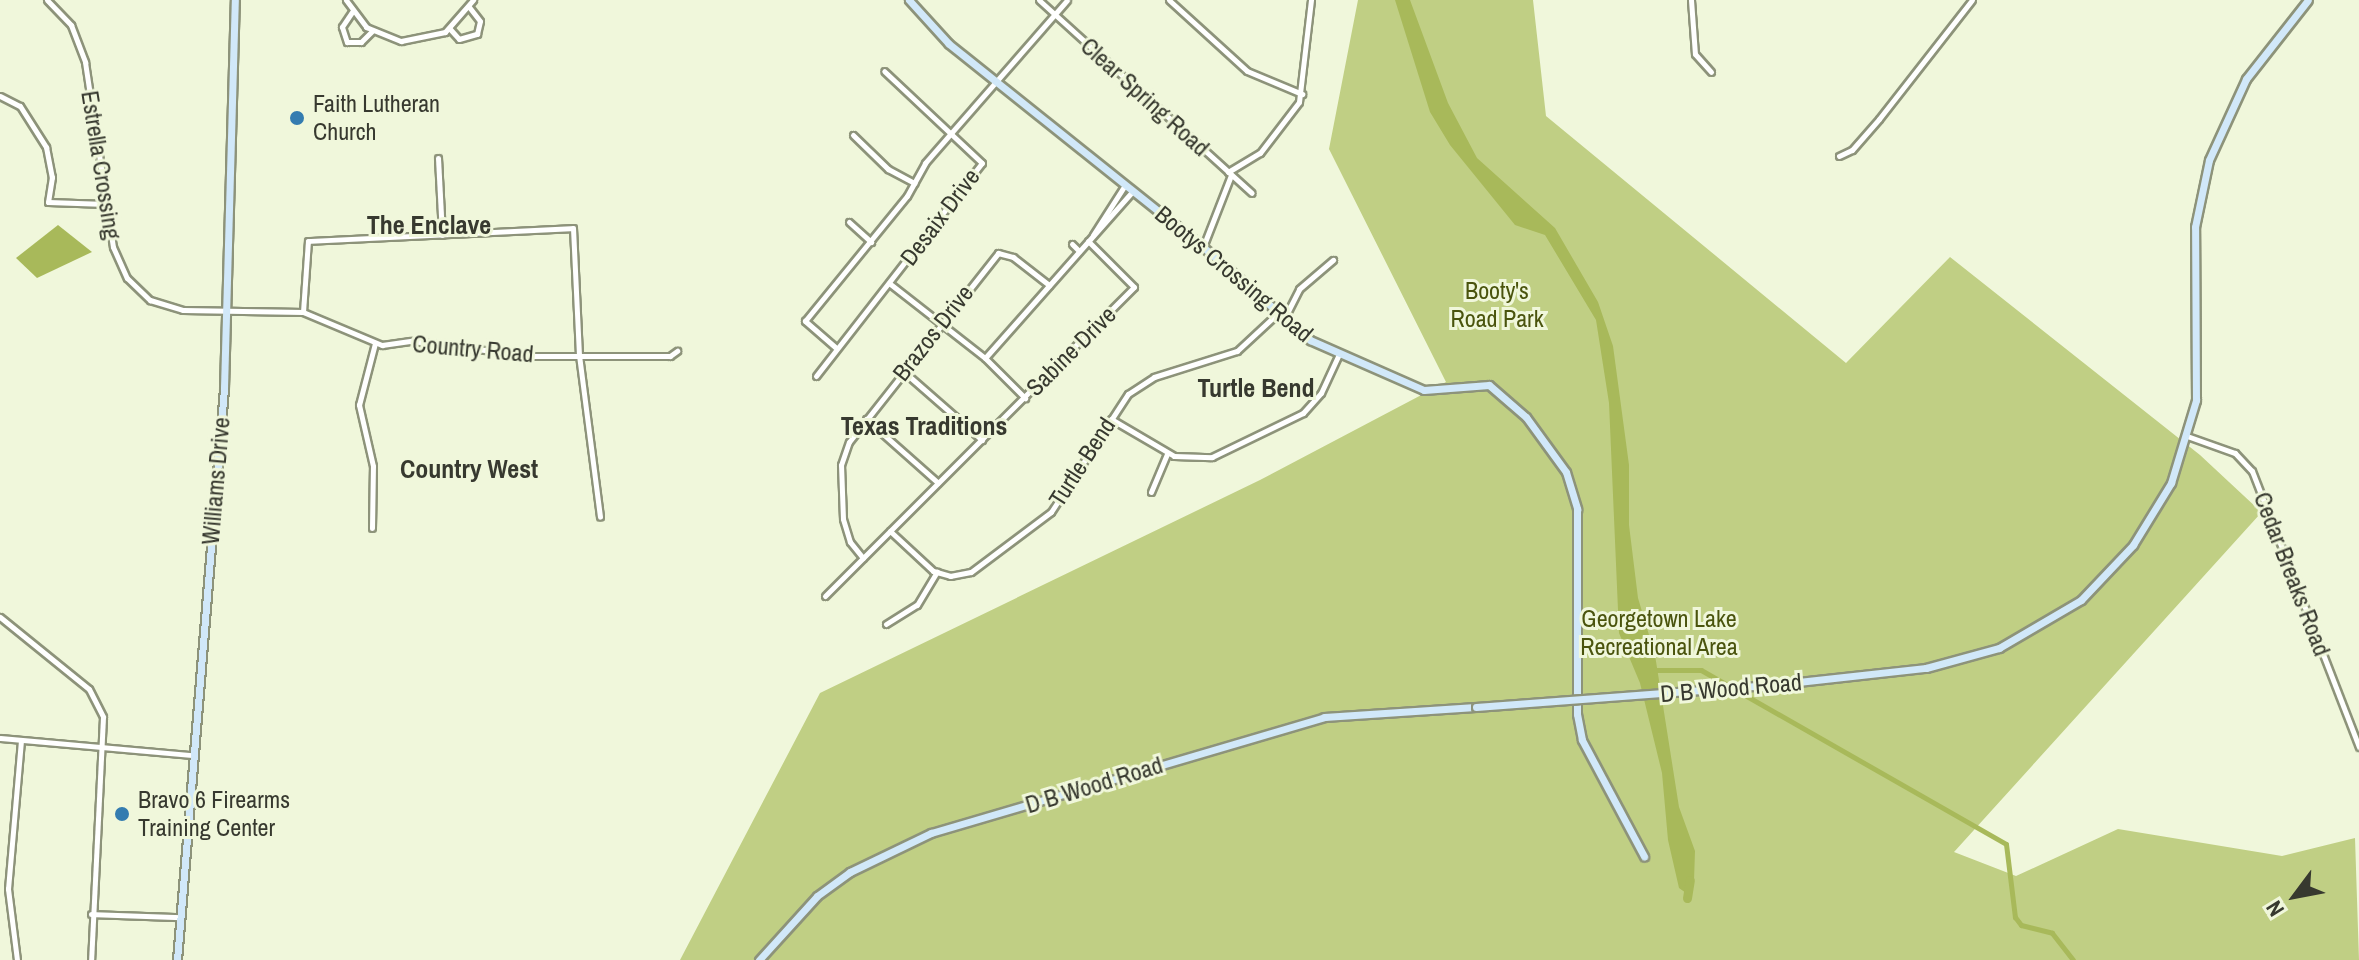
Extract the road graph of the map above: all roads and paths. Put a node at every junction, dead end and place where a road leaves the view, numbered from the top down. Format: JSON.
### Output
{"nodes":[{"id":1,"x":47,"y":0,"type":"edge"},
{"id":2,"x":235,"y":0,"type":"edge"},
{"id":3,"x":346,"y":0,"type":"edge"},
{"id":4,"x":473,"y":0,"type":"edge"},
{"id":5,"x":909,"y":0,"type":"edge"},
{"id":6,"x":1039,"y":0,"type":"edge"},
{"id":7,"x":1067,"y":0,"type":"edge"},
{"id":8,"x":1169,"y":0,"type":"edge"},
{"id":9,"x":1311,"y":0,"type":"edge"},
{"id":10,"x":1691,"y":0,"type":"edge"},
{"id":11,"x":1972,"y":0,"type":"edge"},
{"id":12,"x":2308,"y":0,"type":"edge"},
{"id":13,"x":469,"y":7,"type":"junction"},
{"id":14,"x":352,"y":12,"type":"junction"},
{"id":15,"x":1054,"y":15,"type":"junction"},
{"id":16,"x":450,"y":29,"type":"junction"},
{"id":17,"x":372,"y":31,"type":"junction"},
{"id":18,"x":884,"y":71,"type":"dead end"},
{"id":19,"x":1711,"y":72,"type":"dead end"},
{"id":20,"x":995,"y":81,"type":"junction"},
{"id":21,"x":1302,"y":94,"type":"junction"},
{"id":22,"x":0,"y":96,"type":"edge"},
{"id":23,"x":853,"y":135,"type":"dead end"},
{"id":24,"x":949,"y":136,"type":"junction"},
{"id":25,"x":1839,"y":156,"type":"dead end"},
{"id":26,"x":438,"y":158,"type":"dead end"},
{"id":27,"x":1229,"y":173,"type":"junction"},
{"id":28,"x":914,"y":183,"type":"junction"},
{"id":29,"x":1126,"y":184,"type":"junction"},
{"id":30,"x":1133,"y":191,"type":"junction"},
{"id":31,"x":1252,"y":193,"type":"dead end"},
{"id":32,"x":106,"y":204,"type":"junction"},
{"id":33,"x":849,"y":222,"type":"dead end"},
{"id":34,"x":442,"y":235,"type":"junction"},
{"id":35,"x":1093,"y":235,"type":"junction"},
{"id":36,"x":1088,"y":241,"type":"junction"},
{"id":37,"x":871,"y":242,"type":"junction"},
{"id":38,"x":1072,"y":244,"type":"dead end"},
{"id":39,"x":1203,"y":247,"type":"junction"},
{"id":40,"x":1079,"y":251,"type":"junction"},
{"id":41,"x":1333,"y":260,"type":"dead end"},
{"id":42,"x":889,"y":283,"type":"junction"},
{"id":43,"x":1049,"y":285,"type":"junction"},
{"id":44,"x":226,"y":310,"type":"junction"},
{"id":45,"x":303,"y":312,"type":"junction"},
{"id":46,"x":1281,"y":316,"type":"junction"},
{"id":47,"x":941,"y":323,"type":"junction"},
{"id":48,"x":375,"y":343,"type":"junction"},
{"id":49,"x":835,"y":347,"type":"junction"},
{"id":50,"x":677,"y":351,"type":"dead end"},
{"id":51,"x":1339,"y":354,"type":"junction"},
{"id":52,"x":579,"y":355,"type":"junction"},
{"id":53,"x":985,"y":358,"type":"junction"},
{"id":54,"x":903,"y":371,"type":"junction"},
{"id":55,"x":816,"y":376,"type":"dead end"},
{"id":56,"x":1025,"y":398,"type":"junction"},
{"id":57,"x":866,"y":419,"type":"junction"},
{"id":58,"x":1111,"y":419,"type":"junction"},
{"id":59,"x":2187,"y":436,"type":"junction"},
{"id":60,"x":982,"y":440,"type":"junction"},
{"id":61,"x":1167,"y":454,"type":"junction"},
{"id":62,"x":938,"y":483,"type":"junction"},
{"id":63,"x":1151,"y":492,"type":"dead end"},
{"id":64,"x":600,"y":517,"type":"dead end"},
{"id":65,"x":372,"y":528,"type":"dead end"},
{"id":66,"x":890,"y":531,"type":"junction"},
{"id":67,"x":863,"y":558,"type":"junction"},
{"id":68,"x":937,"y":572,"type":"junction"},
{"id":69,"x":825,"y":596,"type":"dead end"},
{"id":70,"x":0,"y":617,"type":"edge"},
{"id":71,"x":886,"y":624,"type":"dead end"},
{"id":72,"x":0,"y":738,"type":"edge"},
{"id":73,"x":21,"y":741,"type":"junction"},
{"id":74,"x":2359,"y":747,"type":"edge"},
{"id":75,"x":105,"y":748,"type":"junction"},
{"id":76,"x":192,"y":755,"type":"junction"},
{"id":77,"x":1644,"y":856,"type":"dead end"},
{"id":78,"x":91,"y":914,"type":"junction"},
{"id":79,"x":179,"y":917,"type":"junction"},
{"id":80,"x":17,"y":960,"type":"edge"},
{"id":81,"x":91,"y":960,"type":"edge"},
{"id":82,"x":177,"y":960,"type":"edge"},
{"id":83,"x":759,"y":960,"type":"edge"}],
"edges":[{"from":1,"to":32,"type":"street","name":"Estrella Crossing"},
{"from":2,"to":44,"type":"main road","name":"Williams Drive"},
{"from":3,"to":14,"type":"street"},
{"from":4,"to":13,"type":"street"},
{"from":5,"to":20,"type":"main road","name":"Bootys Crossing Road"},
{"from":6,"to":15,"type":"street","name":"Clear Spring Road"},
{"from":7,"to":15,"type":"street"},
{"from":8,"to":21,"type":"street"},
{"from":9,"to":21,"type":"street"},
{"from":10,"to":19,"type":"street"},
{"from":11,"to":25,"type":"street"},
{"from":12,"to":59,"type":"main road","name":"D B Wood Road"},
{"from":13,"to":16,"type":"street"},
{"from":13,"to":16,"type":"street"},
{"from":14,"to":17,"type":"street"},
{"from":14,"to":17,"type":"street"},
{"from":15,"to":20,"type":"street"},
{"from":15,"to":27,"type":"street","name":"Clear Spring Road"},
{"from":16,"to":17,"type":"street"},
{"from":18,"to":24,"type":"street","name":"Desaix Drive"},
{"from":20,"to":24,"type":"street"},
{"from":20,"to":29,"type":"main road","name":"Bootys Crossing Road"},
{"from":21,"to":27,"type":"street"},
{"from":22,"to":32,"type":"street"},
{"from":23,"to":28,"type":"street"},
{"from":24,"to":28,"type":"street"},
{"from":24,"to":42,"type":"street","name":"Desaix Drive"},
{"from":26,"to":34,"type":"street"},
{"from":27,"to":31,"type":"street","name":"Clear Spring Road"},
{"from":27,"to":39,"type":"street"},
{"from":28,"to":37,"type":"street"},
{"from":29,"to":30,"type":"main road","name":"Bootys Crossing Road"},
{"from":29,"to":35,"type":"street"},
{"from":30,"to":35,"type":"street"},
{"from":30,"to":39,"type":"main road","name":"Bootys Crossing Road"},
{"from":32,"to":44,"type":"street","name":"Estrella Crossing"},
{"from":33,"to":37,"type":"street"},
{"from":34,"to":45,"type":"street"},
{"from":34,"to":52,"type":"street"},
{"from":35,"to":36,"type":"street"},
{"from":36,"to":40,"type":"street"},
{"from":36,"to":56,"type":"street","name":"Sabine Drive"},
{"from":37,"to":49,"type":"street"},
{"from":38,"to":40,"type":"street"},
{"from":39,"to":46,"type":"main road","name":"Bootys Crossing Road"},
{"from":40,"to":43,"type":"street"},
{"from":41,"to":46,"type":"street","name":"Turtle Bend"},
{"from":42,"to":47,"type":"street"},
{"from":42,"to":49,"type":"street","name":"Desaix Drive"},
{"from":43,"to":47,"type":"street","name":"Brazos Drive"},
{"from":43,"to":53,"type":"street"},
{"from":44,"to":45,"type":"street","name":"Country Road"},
{"from":44,"to":76,"type":"main road","name":"Williams Drive"},
{"from":45,"to":48,"type":"street","name":"Country Road"},
{"from":46,"to":51,"type":"main road","name":"Bootys Crossing Road"},
{"from":46,"to":58,"type":"street","name":"Turtle Bend"},
{"from":47,"to":53,"type":"street"},
{"from":47,"to":54,"type":"street","name":"Brazos Drive"},
{"from":48,"to":52,"type":"street","name":"Country Road"},
{"from":48,"to":65,"type":"street"},
{"from":49,"to":55,"type":"street","name":"Desaix Drive"},
{"from":50,"to":52,"type":"street","name":"Country Road"},
{"from":51,"to":61,"type":"street"},
{"from":51,"to":77,"type":"main road","name":"Bootys Crossing Road"},
{"from":52,"to":64,"type":"street"},
{"from":53,"to":56,"type":"street"},
{"from":54,"to":57,"type":"street","name":"Brazos Drive"},
{"from":54,"to":60,"type":"street"},
{"from":56,"to":60,"type":"street","name":"Sabine Drive"},
{"from":57,"to":62,"type":"street"},
{"from":57,"to":67,"type":"street","name":"Brazos Drive"},
{"from":58,"to":61,"type":"street"},
{"from":58,"to":68,"type":"street","name":"Turtle Bend"},
{"from":59,"to":74,"type":"street","name":"Cedar Breaks Road"},
{"from":59,"to":83,"type":"main road","name":"D B Wood Road","bridge":true},
{"from":60,"to":62,"type":"street","name":"Sabine Drive"},
{"from":61,"to":63,"type":"street"},
{"from":62,"to":66,"type":"street","name":"Sabine Drive"},
{"from":66,"to":67,"type":"street","name":"Sabine Drive"},
{"from":66,"to":68,"type":"street"},
{"from":67,"to":69,"type":"street","name":"Sabine Drive"},
{"from":68,"to":71,"type":"street"},
{"from":70,"to":75,"type":"street"},
{"from":72,"to":73,"type":"street"},
{"from":73,"to":75,"type":"street"},
{"from":73,"to":80,"type":"street"},
{"from":75,"to":76,"type":"street"},
{"from":75,"to":78,"type":"street"},
{"from":76,"to":79,"type":"main road","name":"Williams Drive"},
{"from":78,"to":79,"type":"street"},
{"from":78,"to":81,"type":"street"},
{"from":79,"to":82,"type":"main road","name":"Williams Drive"}]}
